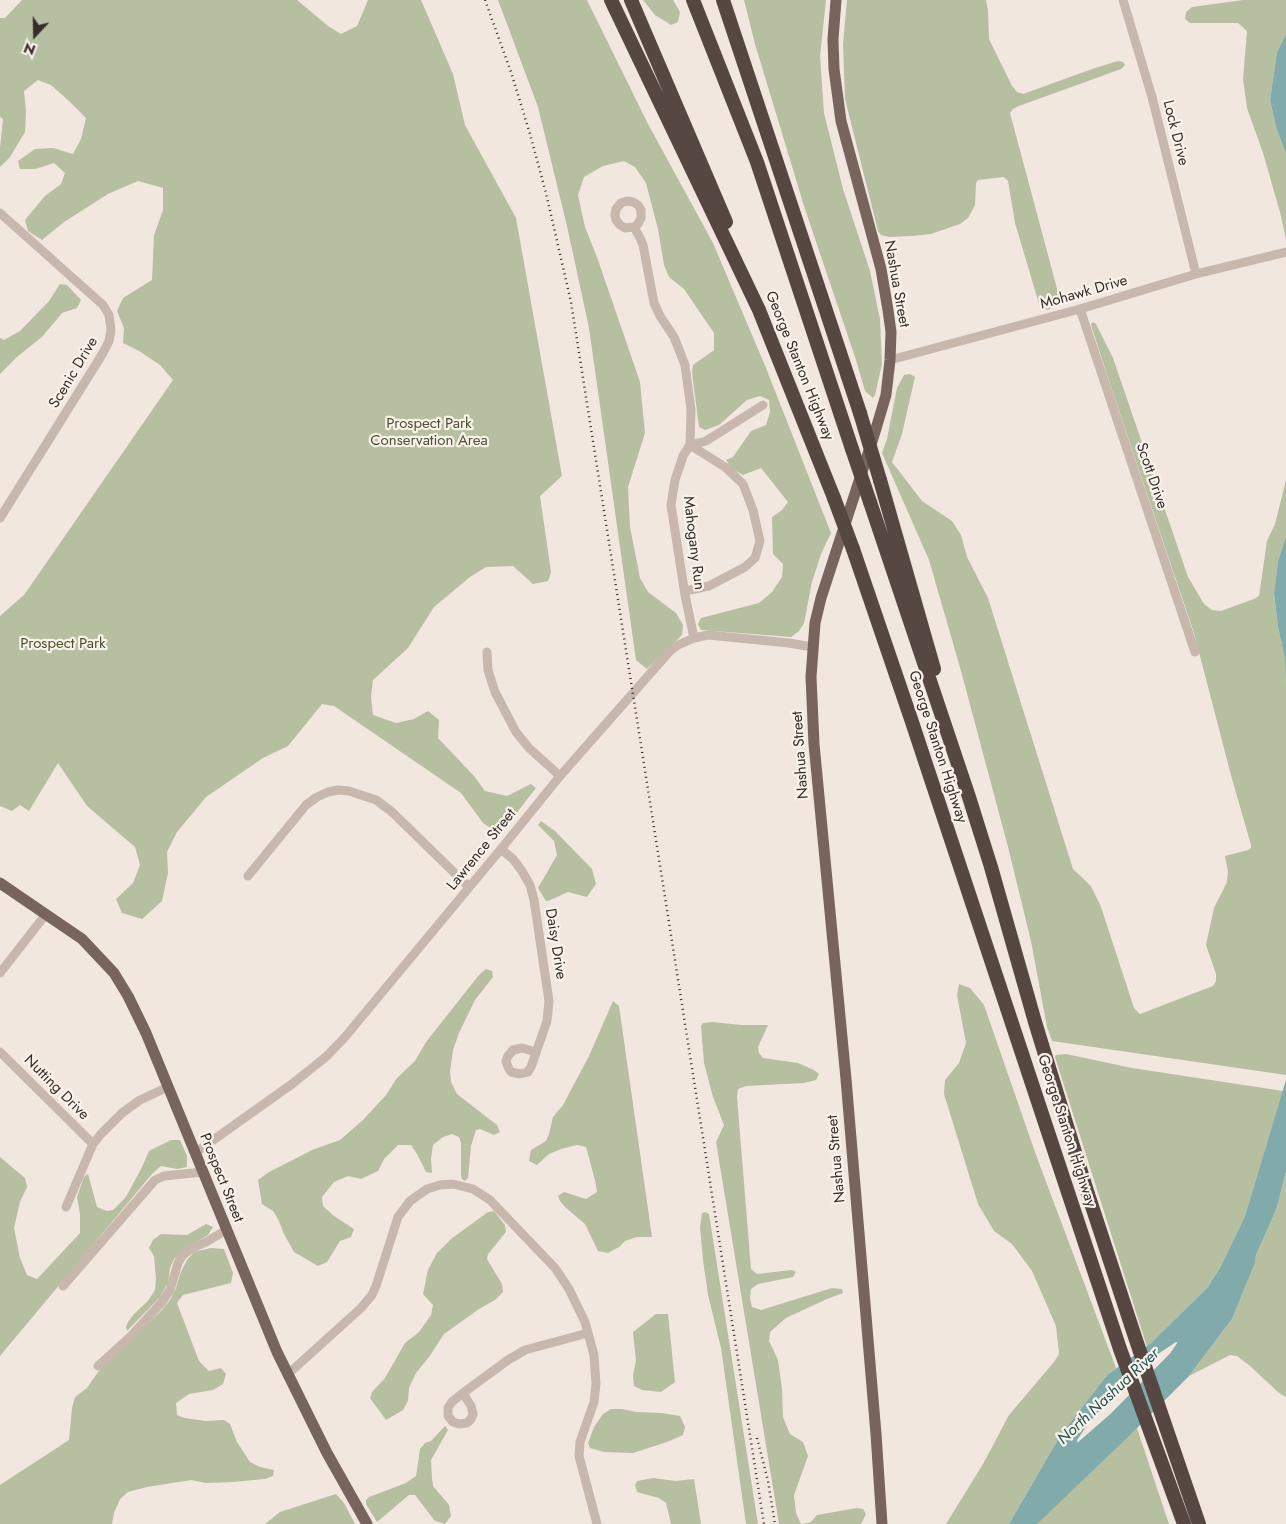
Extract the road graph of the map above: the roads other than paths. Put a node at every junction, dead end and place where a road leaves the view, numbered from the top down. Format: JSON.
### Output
{"nodes":[{"id":1,"x":611,"y":0,"type":"edge"},
{"id":2,"x":631,"y":0,"type":"edge"},
{"id":3,"x":693,"y":0,"type":"edge"},
{"id":4,"x":723,"y":0,"type":"edge"},
{"id":5,"x":731,"y":0,"type":"edge"},
{"id":6,"x":836,"y":0,"type":"edge"},
{"id":7,"x":1123,"y":0,"type":"edge"},
{"id":8,"x":746,"y":70,"type":"junction"},
{"id":9,"x":0,"y":213,"type":"edge"},
{"id":10,"x":634,"y":227,"type":"dead end"},
{"id":11,"x":1286,"y":252,"type":"edge"},
{"id":12,"x":1196,"y":274,"type":"junction"},
{"id":13,"x":1080,"y":309,"type":"junction"},
{"id":14,"x":759,"y":310,"type":"junction"},
{"id":15,"x":890,"y":360,"type":"junction"},
{"id":16,"x":763,"y":406,"type":"dead end"},
{"id":17,"x":690,"y":445,"type":"junction"},
{"id":18,"x":0,"y":518,"type":"edge"},
{"id":19,"x":685,"y":591,"type":"junction"},
{"id":20,"x":694,"y":638,"type":"junction"},
{"id":21,"x":812,"y":647,"type":"junction"},
{"id":22,"x":486,"y":652,"type":"dead end"},
{"id":23,"x":1195,"y":652,"type":"dead end"},
{"id":24,"x":560,"y":776,"type":"junction"},
{"id":25,"x":962,"y":776,"type":"junction"},
{"id":26,"x":501,"y":849,"type":"junction"},
{"id":27,"x":248,"y":876,"type":"dead end"},
{"id":28,"x":0,"y":882,"type":"edge"},
{"id":29,"x":469,"y":887,"type":"junction"},
{"id":30,"x":46,"y":914,"type":"junction"},
{"id":31,"x":0,"y":973,"type":"edge"},
{"id":32,"x":0,"y":1052,"type":"edge"},
{"id":33,"x":536,"y":1052,"type":"dead end"},
{"id":34,"x":168,"y":1087,"type":"junction"},
{"id":35,"x":93,"y":1144,"type":"junction"},
{"id":36,"x":195,"y":1153,"type":"junction"},
{"id":37,"x":202,"y":1172,"type":"junction"},
{"id":38,"x":66,"y":1207,"type":"dead end"},
{"id":39,"x":226,"y":1230,"type":"junction"},
{"id":40,"x":63,"y":1286,"type":"dead end"},
{"id":41,"x":588,"y":1333,"type":"junction"},
{"id":42,"x":98,"y":1366,"type":"dead end"},
{"id":43,"x":287,"y":1375,"type":"junction"},
{"id":44,"x":464,"y":1393,"type":"dead end"},
{"id":45,"x":367,"y":1524,"type":"edge"},
{"id":46,"x":597,"y":1524,"type":"edge"},
{"id":47,"x":882,"y":1524,"type":"edge"},
{"id":48,"x":1184,"y":1524,"type":"edge"},
{"id":49,"x":1199,"y":1524,"type":"edge"}],
"edges":[{"from":1,"to":14,"type":"highway","name":"George Stanton Highway"},
{"from":2,"to":14,"type":"highway"},
{"from":3,"to":25,"type":"highway","name":"George Stanton Highway","bridge":true},
{"from":4,"to":8,"type":"highway"},
{"from":5,"to":8,"type":"highway"},
{"from":6,"to":15,"type":"main road","name":"Nashua Street"},
{"from":7,"to":12,"type":"street","name":"Lock Drive"},
{"from":8,"to":25,"type":"highway","bridge":true},
{"from":9,"to":18,"type":"street","name":"Scenic Drive"},
{"from":10,"to":17,"type":"street","name":"Mahogany Run"},
{"from":11,"to":12,"type":"street","name":"Mohawk Drive"},
{"from":12,"to":13,"type":"street","name":"Mohawk Drive"},
{"from":13,"to":15,"type":"street","name":"Mohawk Drive"},
{"from":13,"to":23,"type":"street","name":"Scott Drive"},
{"from":14,"to":48,"type":"highway","name":"George Stanton Highway","bridge":true},
{"from":15,"to":21,"type":"main road","name":"Nashua Street"},
{"from":16,"to":17,"type":"street"},
{"from":17,"to":19,"type":"street","name":"Mahogany Run"},
{"from":17,"to":19,"type":"street"},
{"from":19,"to":20,"type":"street","name":"Mahogany Run"},
{"from":20,"to":21,"type":"street","name":"Lawrence Street"},
{"from":20,"to":24,"type":"street","name":"Lawrence Street"},
{"from":21,"to":47,"type":"main road","name":"Nashua Street"},
{"from":22,"to":24,"type":"street"},
{"from":24,"to":26,"type":"street","name":"Lawrence Street"},
{"from":25,"to":49,"type":"highway","name":"George Stanton Highway"},
{"from":26,"to":29,"type":"street","name":"Lawrence Street"},
{"from":26,"to":33,"type":"street","name":"Daisy Drive"},
{"from":27,"to":29,"type":"street"},
{"from":28,"to":30,"type":"main road","name":"Prospect Street"},
{"from":29,"to":36,"type":"street","name":"Lawrence Street"},
{"from":30,"to":31,"type":"street"},
{"from":30,"to":34,"type":"main road","name":"Prospect Street"},
{"from":32,"to":35,"type":"street","name":"Nutting Drive"},
{"from":34,"to":35,"type":"street"},
{"from":34,"to":36,"type":"main road","name":"Prospect Street"},
{"from":35,"to":38,"type":"street"},
{"from":36,"to":37,"type":"main road","name":"Prospect Street"},
{"from":37,"to":39,"type":"main road","name":"Prospect Street"},
{"from":37,"to":40,"type":"street"},
{"from":39,"to":42,"type":"street"},
{"from":39,"to":43,"type":"main road","name":"Prospect Street"},
{"from":41,"to":43,"type":"street"},
{"from":41,"to":44,"type":"street"},
{"from":41,"to":46,"type":"street"},
{"from":43,"to":45,"type":"main road","name":"Prospect Street"}]}
